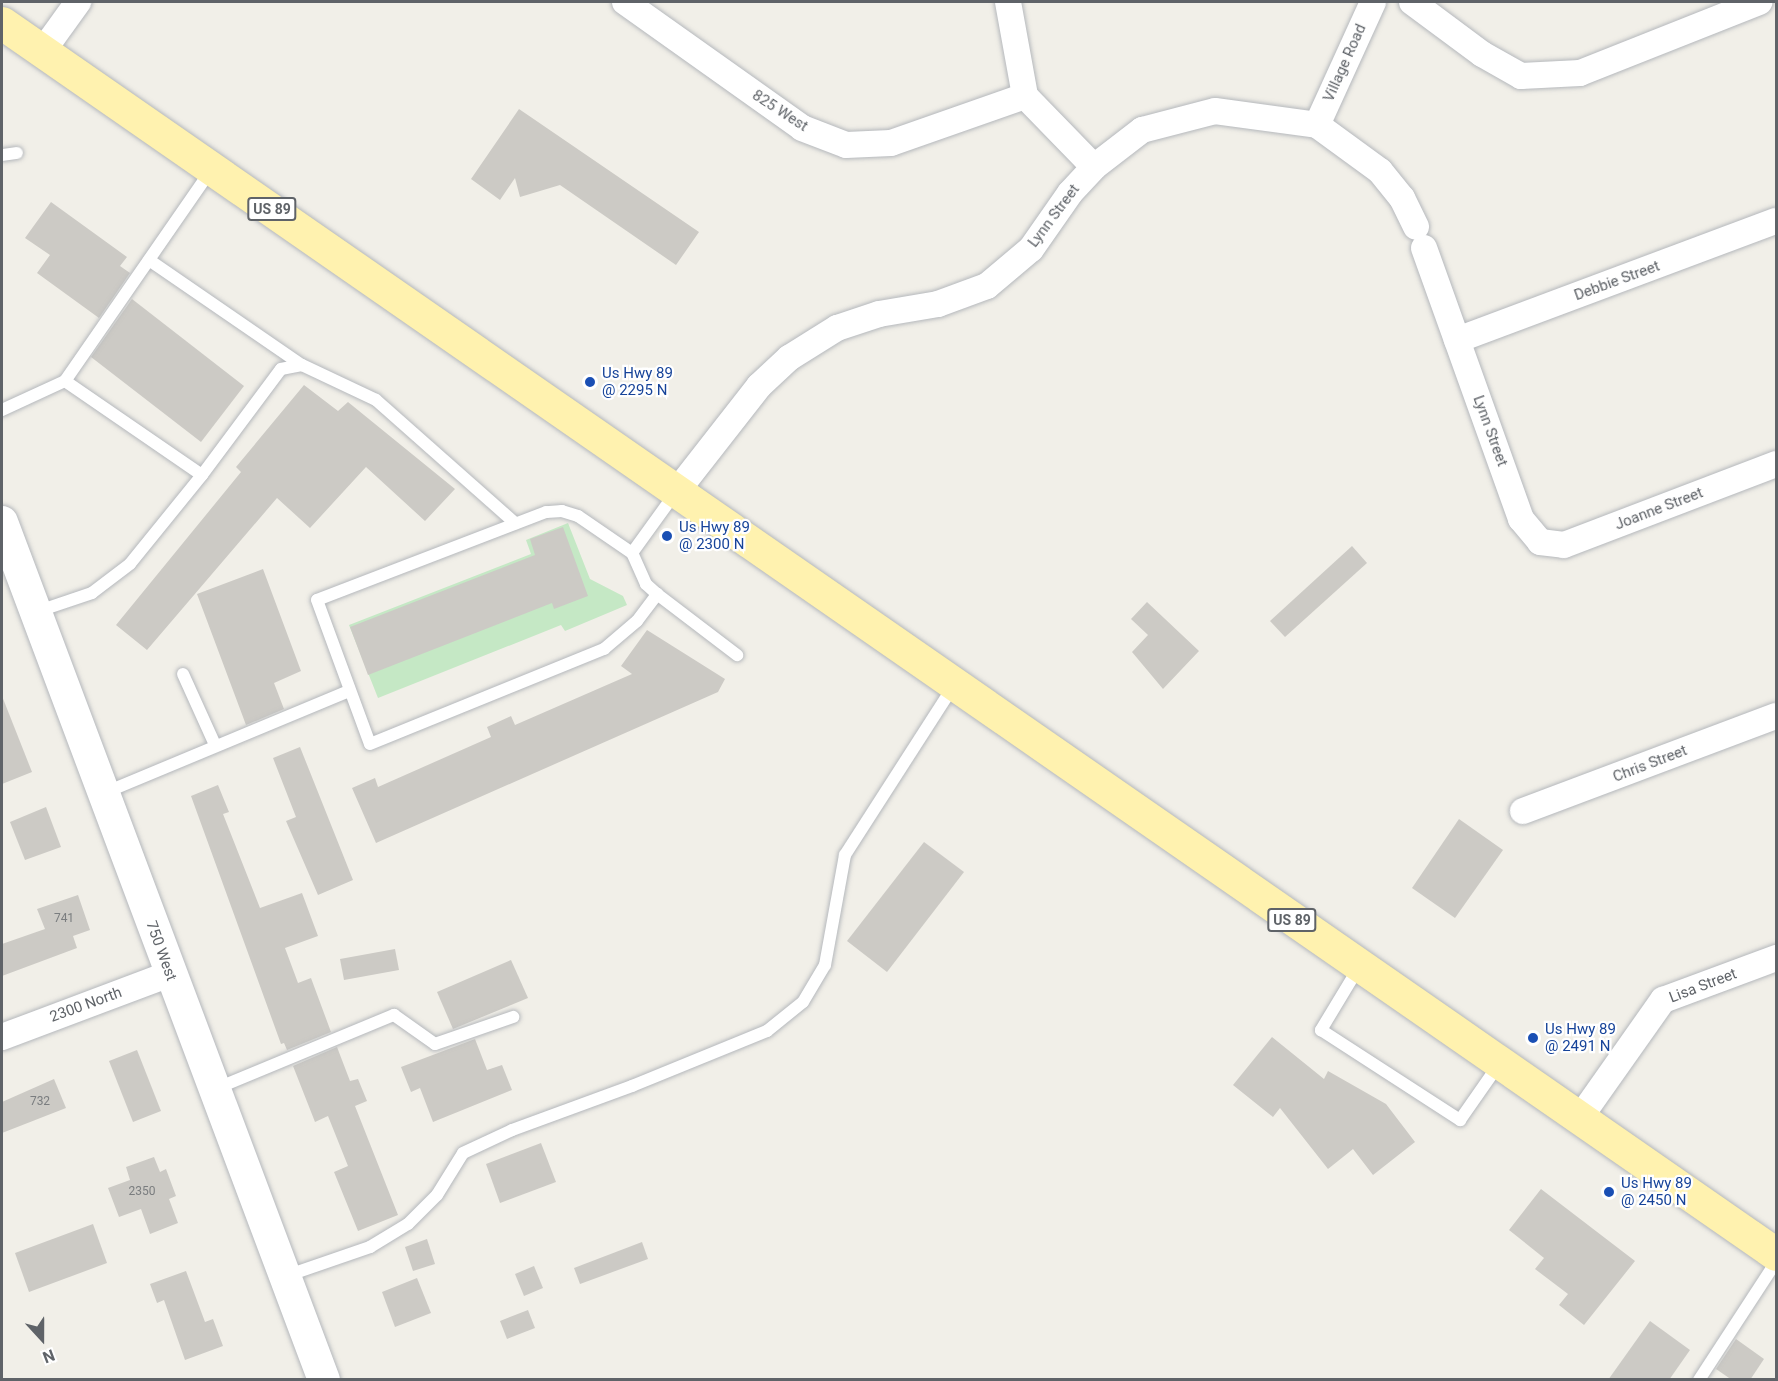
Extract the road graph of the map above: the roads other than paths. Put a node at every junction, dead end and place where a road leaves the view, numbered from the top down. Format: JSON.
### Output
{"nodes":[{"id":1,"x":78,"y":2,"type":"edge"},
{"id":2,"x":1008,"y":2,"type":"edge"},
{"id":3,"x":1373,"y":2,"type":"edge"},
{"id":4,"x":1412,"y":2,"type":"edge"},
{"id":5,"x":1759,"y":2,"type":"edge"},
{"id":6,"x":635,"y":4,"type":"edge"},
{"id":7,"x":2,"y":23,"type":"edge"},
{"id":8,"x":42,"y":52,"type":"junction"},
{"id":9,"x":1025,"y":96,"type":"junction"},
{"id":10,"x":1317,"y":126,"type":"junction"},
{"id":11,"x":17,"y":153,"type":"dead end"},
{"id":12,"x":2,"y":155,"type":"edge"},
{"id":13,"x":213,"y":167,"type":"junction"},
{"id":14,"x":1094,"y":167,"type":"junction"},
{"id":15,"x":1776,"y":221,"type":"edge"},
{"id":16,"x":149,"y":260,"type":"junction"},
{"id":17,"x":1457,"y":340,"type":"junction"},
{"id":18,"x":302,"y":365,"type":"junction"},
{"id":19,"x":65,"y":381,"type":"junction"},
{"id":20,"x":2,"y":410,"type":"edge"},
{"id":21,"x":1776,"y":466,"type":"edge"},
{"id":22,"x":202,"y":475,"type":"junction"},
{"id":23,"x":677,"y":491,"type":"junction"},
{"id":24,"x":2,"y":522,"type":"edge"},
{"id":25,"x":515,"y":523,"type":"junction"},
{"id":26,"x":1540,"y":542,"type":"joint"},
{"id":27,"x":632,"y":553,"type":"junction"},
{"id":28,"x":657,"y":594,"type":"junction"},
{"id":29,"x":35,"y":612,"type":"junction"},
{"id":30,"x":737,"y":655,"type":"dead end"},
{"id":31,"x":183,"y":674,"type":"dead end"},
{"id":32,"x":955,"y":684,"type":"junction"},
{"id":33,"x":349,"y":691,"type":"junction"},
{"id":34,"x":1776,"y":716,"type":"edge"},
{"id":35,"x":215,"y":745,"type":"junction"},
{"id":36,"x":103,"y":794,"type":"junction"},
{"id":37,"x":1522,"y":812,"type":"dead end"},
{"id":38,"x":1776,"y":958,"type":"edge"},
{"id":39,"x":1359,"y":967,"type":"junction"},
{"id":40,"x":170,"y":975,"type":"junction"},
{"id":41,"x":513,"y":1017,"type":"dead end"},
{"id":42,"x":2,"y":1037,"type":"edge"},
{"id":43,"x":1499,"y":1063,"type":"junction"},
{"id":44,"x":214,"y":1089,"type":"junction"},
{"id":45,"x":1579,"y":1119,"type":"junction"},
{"id":46,"x":1776,"y":1254,"type":"edge"},
{"id":47,"x":1776,"y":1262,"type":"edge"},
{"id":48,"x":285,"y":1277,"type":"junction"},
{"id":49,"x":324,"y":1380,"type":"edge"},
{"id":50,"x":1699,"y":1380,"type":"edge"}],
"edges":[{"from":1,"to":8,"type":"street"},
{"from":2,"to":9,"type":"street"},
{"from":3,"to":10,"type":"street","name":"Village Road"},
{"from":4,"to":5,"type":"street"},
{"from":6,"to":9,"type":"street","name":"825 West"},
{"from":7,"to":8,"type":"main road","number":"US 89"},
{"from":8,"to":13,"type":"main road","number":"US 89"},
{"from":9,"to":14,"type":"street"},
{"from":10,"to":14,"type":"street","name":"Lynn Street"},
{"from":10,"to":17,"type":"street","name":"Lynn Street"},
{"from":11,"to":12,"type":"lane"},
{"from":13,"to":16,"type":"lane"},
{"from":13,"to":23,"type":"main road","number":"US 89"},
{"from":14,"to":23,"type":"street","name":"Lynn Street"},
{"from":15,"to":17,"type":"street","name":"Debbie Street"},
{"from":16,"to":18,"type":"lane"},
{"from":16,"to":19,"type":"lane"},
{"from":17,"to":26,"type":"street","name":"Lynn Street"},
{"from":18,"to":22,"type":"lane"},
{"from":18,"to":25,"type":"lane"},
{"from":19,"to":20,"type":"lane"},
{"from":19,"to":22,"type":"lane"},
{"from":21,"to":26,"type":"street","name":"Joanne Street"},
{"from":22,"to":29,"type":"lane"},
{"from":23,"to":27,"type":"lane"},
{"from":23,"to":32,"type":"main road","number":"US 89"},
{"from":24,"to":29,"type":"street","name":"750 West"},
{"from":25,"to":27,"type":"lane"},
{"from":25,"to":33,"type":"lane"},
{"from":27,"to":28,"type":"lane"},
{"from":28,"to":30,"type":"lane"},
{"from":28,"to":33,"type":"lane"},
{"from":29,"to":36,"type":"street","name":"750 West"},
{"from":31,"to":35,"type":"lane"},
{"from":32,"to":39,"type":"main road","number":"US 89"},
{"from":32,"to":48,"type":"lane"},
{"from":33,"to":35,"type":"lane"},
{"from":34,"to":37,"type":"street","name":"Chris Street"},
{"from":35,"to":36,"type":"lane"},
{"from":36,"to":40,"type":"street","name":"750 West"},
{"from":38,"to":45,"type":"street","name":"Lisa Street"},
{"from":39,"to":43,"type":"main road","number":"US 89"},
{"from":39,"to":43,"type":"lane"},
{"from":40,"to":42,"type":"street","name":"2300 North"},
{"from":40,"to":44,"type":"street","name":"750 West"},
{"from":41,"to":44,"type":"lane"},
{"from":43,"to":45,"type":"main road","number":"US 89"},
{"from":44,"to":48,"type":"street","name":"750 West"},
{"from":45,"to":46,"type":"main road","number":"US 89"},
{"from":47,"to":50,"type":"lane"},
{"from":48,"to":49,"type":"street","name":"750 West"}]}
